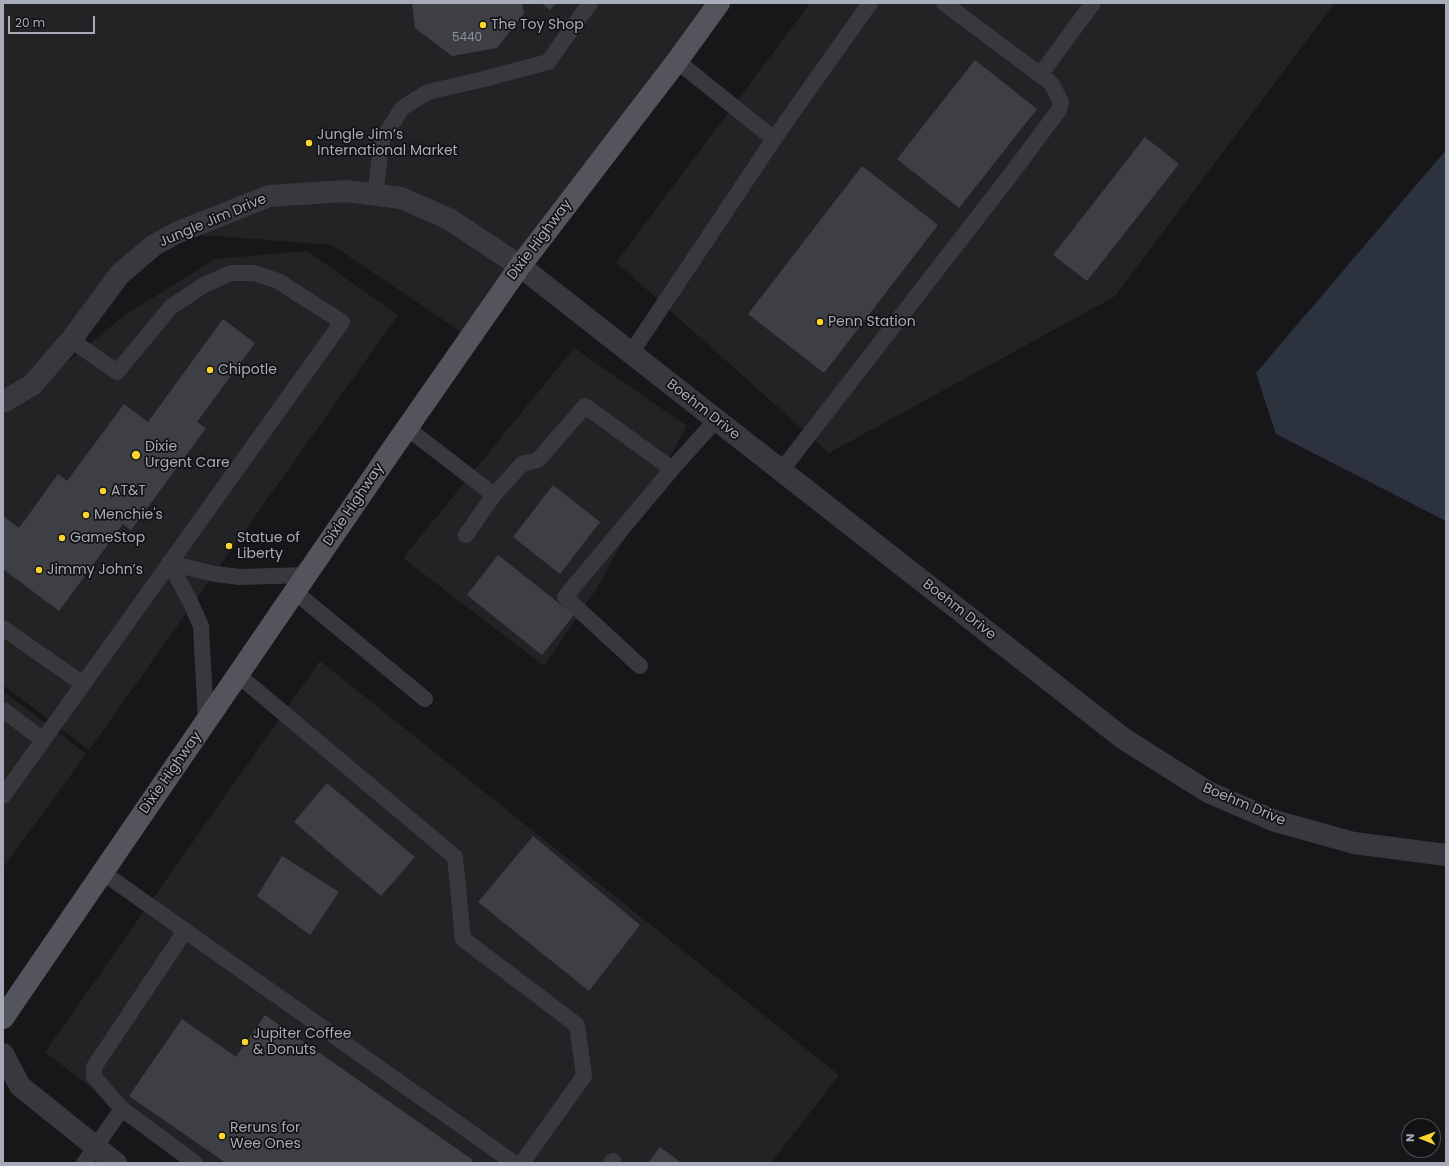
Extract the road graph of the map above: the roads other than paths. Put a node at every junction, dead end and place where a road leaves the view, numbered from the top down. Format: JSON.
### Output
{"nodes":[{"id":1,"x":590,"y":3,"type":"edge"},
{"id":2,"x":719,"y":3,"type":"edge"},
{"id":3,"x":870,"y":3,"type":"edge"},
{"id":4,"x":944,"y":3,"type":"edge"},
{"id":5,"x":1093,"y":3,"type":"edge"},
{"id":6,"x":677,"y":61,"type":"junction"},
{"id":7,"x":1040,"y":75,"type":"junction"},
{"id":8,"x":774,"y":139,"type":"junction"},
{"id":9,"x":375,"y":195,"type":"junction"},
{"id":10,"x":520,"y":266,"type":"junction"},
{"id":11,"x":71,"y":340,"type":"junction"},
{"id":12,"x":631,"y":353,"type":"junction"},
{"id":13,"x":3,"y":402,"type":"edge"},
{"id":14,"x":716,"y":420,"type":"junction"},
{"id":15,"x":408,"y":428,"type":"junction"},
{"id":16,"x":672,"y":469,"type":"junction"},
{"id":17,"x":781,"y":470,"type":"junction"},
{"id":18,"x":494,"y":495,"type":"junction"},
{"id":19,"x":466,"y":535,"type":"dead end"},
{"id":20,"x":169,"y":563,"type":"junction"},
{"id":21,"x":300,"y":583,"type":"junction"},
{"id":22,"x":3,"y":628,"type":"edge"},
{"id":23,"x":640,"y":666,"type":"dead end"},
{"id":24,"x":238,"y":675,"type":"junction"},
{"id":25,"x":83,"y":684,"type":"junction"},
{"id":26,"x":424,"y":699,"type":"dead end"},
{"id":27,"x":3,"y":710,"type":"edge"},
{"id":28,"x":206,"y":721,"type":"junction"},
{"id":29,"x":43,"y":740,"type":"junction"},
{"id":30,"x":3,"y":796,"type":"edge"},
{"id":31,"x":1446,"y":855,"type":"edge"},
{"id":32,"x":102,"y":872,"type":"junction"},
{"id":33,"x":185,"y":931,"type":"junction"},
{"id":34,"x":3,"y":1018,"type":"edge"},
{"id":35,"x":3,"y":1054,"type":"edge"},
{"id":36,"x":122,"y":1109,"type":"junction"},
{"id":37,"x":89,"y":1155,"type":"edge"},
{"id":38,"x":116,"y":1163,"type":"edge"},
{"id":39,"x":195,"y":1163,"type":"edge"},
{"id":40,"x":514,"y":1163,"type":"edge"},
{"id":41,"x":522,"y":1163,"type":"edge"}],
"edges":[{"from":1,"to":9,"type":"lane"},
{"from":2,"to":6,"type":"main road","name":"Dixie Highway"},
{"from":3,"to":8,"type":"lane"},
{"from":4,"to":7,"type":"lane"},
{"from":5,"to":7,"type":"lane"},
{"from":6,"to":8,"type":"lane"},
{"from":6,"to":10,"type":"main road","name":"Dixie Highway"},
{"from":7,"to":17,"type":"lane"},
{"from":8,"to":12,"type":"lane"},
{"from":9,"to":10,"type":"street","name":"Jungle Jim Drive"},
{"from":9,"to":11,"type":"street","name":"Jungle Jim Drive"},
{"from":10,"to":12,"type":"street","name":"Boehm Drive"},
{"from":10,"to":15,"type":"main road","name":"Dixie Highway"},
{"from":11,"to":13,"type":"street","name":"Jungle Jim Drive"},
{"from":11,"to":20,"type":"lane"},
{"from":12,"to":14,"type":"street","name":"Boehm Drive"},
{"from":14,"to":16,"type":"lane"},
{"from":14,"to":17,"type":"street","name":"Boehm Drive"},
{"from":15,"to":18,"type":"lane"},
{"from":15,"to":21,"type":"main road","name":"Dixie Highway"},
{"from":16,"to":18,"type":"lane"},
{"from":16,"to":23,"type":"lane"},
{"from":17,"to":31,"type":"street","name":"Boehm Drive"},
{"from":18,"to":19,"type":"lane"},
{"from":20,"to":21,"type":"lane"},
{"from":20,"to":25,"type":"lane"},
{"from":20,"to":28,"type":"lane"},
{"from":21,"to":24,"type":"main road","name":"Dixie Highway"},
{"from":21,"to":26,"type":"lane"},
{"from":22,"to":25,"type":"lane"},
{"from":24,"to":28,"type":"main road","name":"Dixie Highway"},
{"from":24,"to":41,"type":"lane"},
{"from":25,"to":29,"type":"lane"},
{"from":27,"to":29,"type":"lane"},
{"from":28,"to":32,"type":"main road","name":"Dixie Highway"},
{"from":29,"to":30,"type":"lane"},
{"from":32,"to":33,"type":"lane"},
{"from":32,"to":34,"type":"main road","name":"Dixie Highway"},
{"from":33,"to":36,"type":"lane"},
{"from":33,"to":40,"type":"lane"},
{"from":35,"to":37,"type":"street"},
{"from":36,"to":37,"type":"lane"},
{"from":36,"to":39,"type":"lane"},
{"from":37,"to":38,"type":"street"}]}
